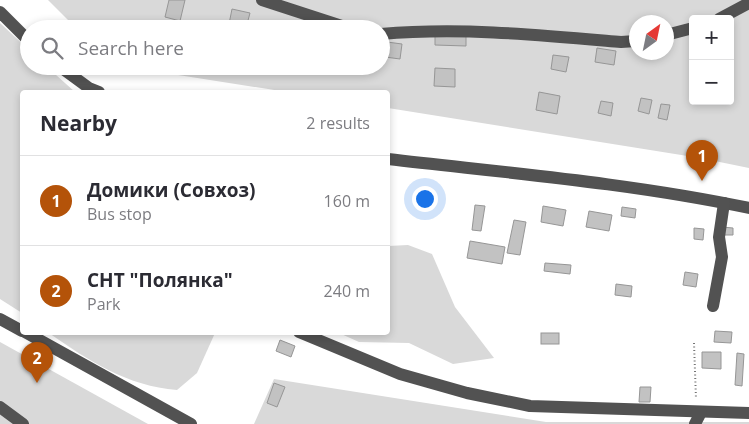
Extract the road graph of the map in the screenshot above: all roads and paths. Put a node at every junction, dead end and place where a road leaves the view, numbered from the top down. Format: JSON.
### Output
{"nodes":[{"id":1,"x":262,"y":0,"type":"edge"},
{"id":2,"x":749,"y":3,"type":"edge"},
{"id":3,"x":0,"y":12,"type":"edge"},
{"id":4,"x":726,"y":15,"type":"edge"},
{"id":5,"x":323,"y":20,"type":"edge"},
{"id":6,"x":689,"y":29,"type":"edge"},
{"id":7,"x":20,"y":31,"type":"edge"},
{"id":8,"x":390,"y":33,"type":"edge"},
{"id":9,"x":674,"y":33,"type":"edge"},
{"id":10,"x":629,"y":41,"type":"edge"},
{"id":11,"x":71,"y":75,"type":"edge"},
{"id":12,"x":94,"y":90,"type":"edge"},
{"id":13,"x":390,"y":159,"type":"edge"},
{"id":14,"x":724,"y":203,"type":"junction"},
{"id":15,"x":749,"y":208,"type":"edge"},
{"id":16,"x":713,"y":306,"type":"dead end"},
{"id":17,"x":0,"y":319,"type":"edge"},
{"id":18,"x":20,"y":330,"type":"edge"},
{"id":19,"x":29,"y":335,"type":"edge"},
{"id":20,"x":306,"y":335,"type":"edge"},
{"id":21,"x":694,"y":343,"type":"dead end"},
{"id":22,"x":0,"y":407,"type":"edge"},
{"id":23,"x":749,"y":413,"type":"edge"},
{"id":24,"x":698,"y":416,"type":"edge"},
{"id":25,"x":23,"y":424,"type":"edge"},
{"id":26,"x":191,"y":424,"type":"edge"}],
"edges":[{"from":1,"to":5,"type":"street"},
{"from":2,"to":4,"type":"street"},
{"from":3,"to":7,"type":"street"},
{"from":6,"to":9,"type":"street"},
{"from":8,"to":10,"type":"street"},
{"from":11,"to":12,"type":"street"},
{"from":13,"to":14,"type":"street"},
{"from":14,"to":15,"type":"street"},
{"from":14,"to":16,"type":"street"},
{"from":17,"to":18,"type":"street"},
{"from":19,"to":26,"type":"street"},
{"from":20,"to":24,"type":"street"},
{"from":21,"to":24,"type":"path"},
{"from":22,"to":25,"type":"street"},
{"from":23,"to":24,"type":"street"}]}
